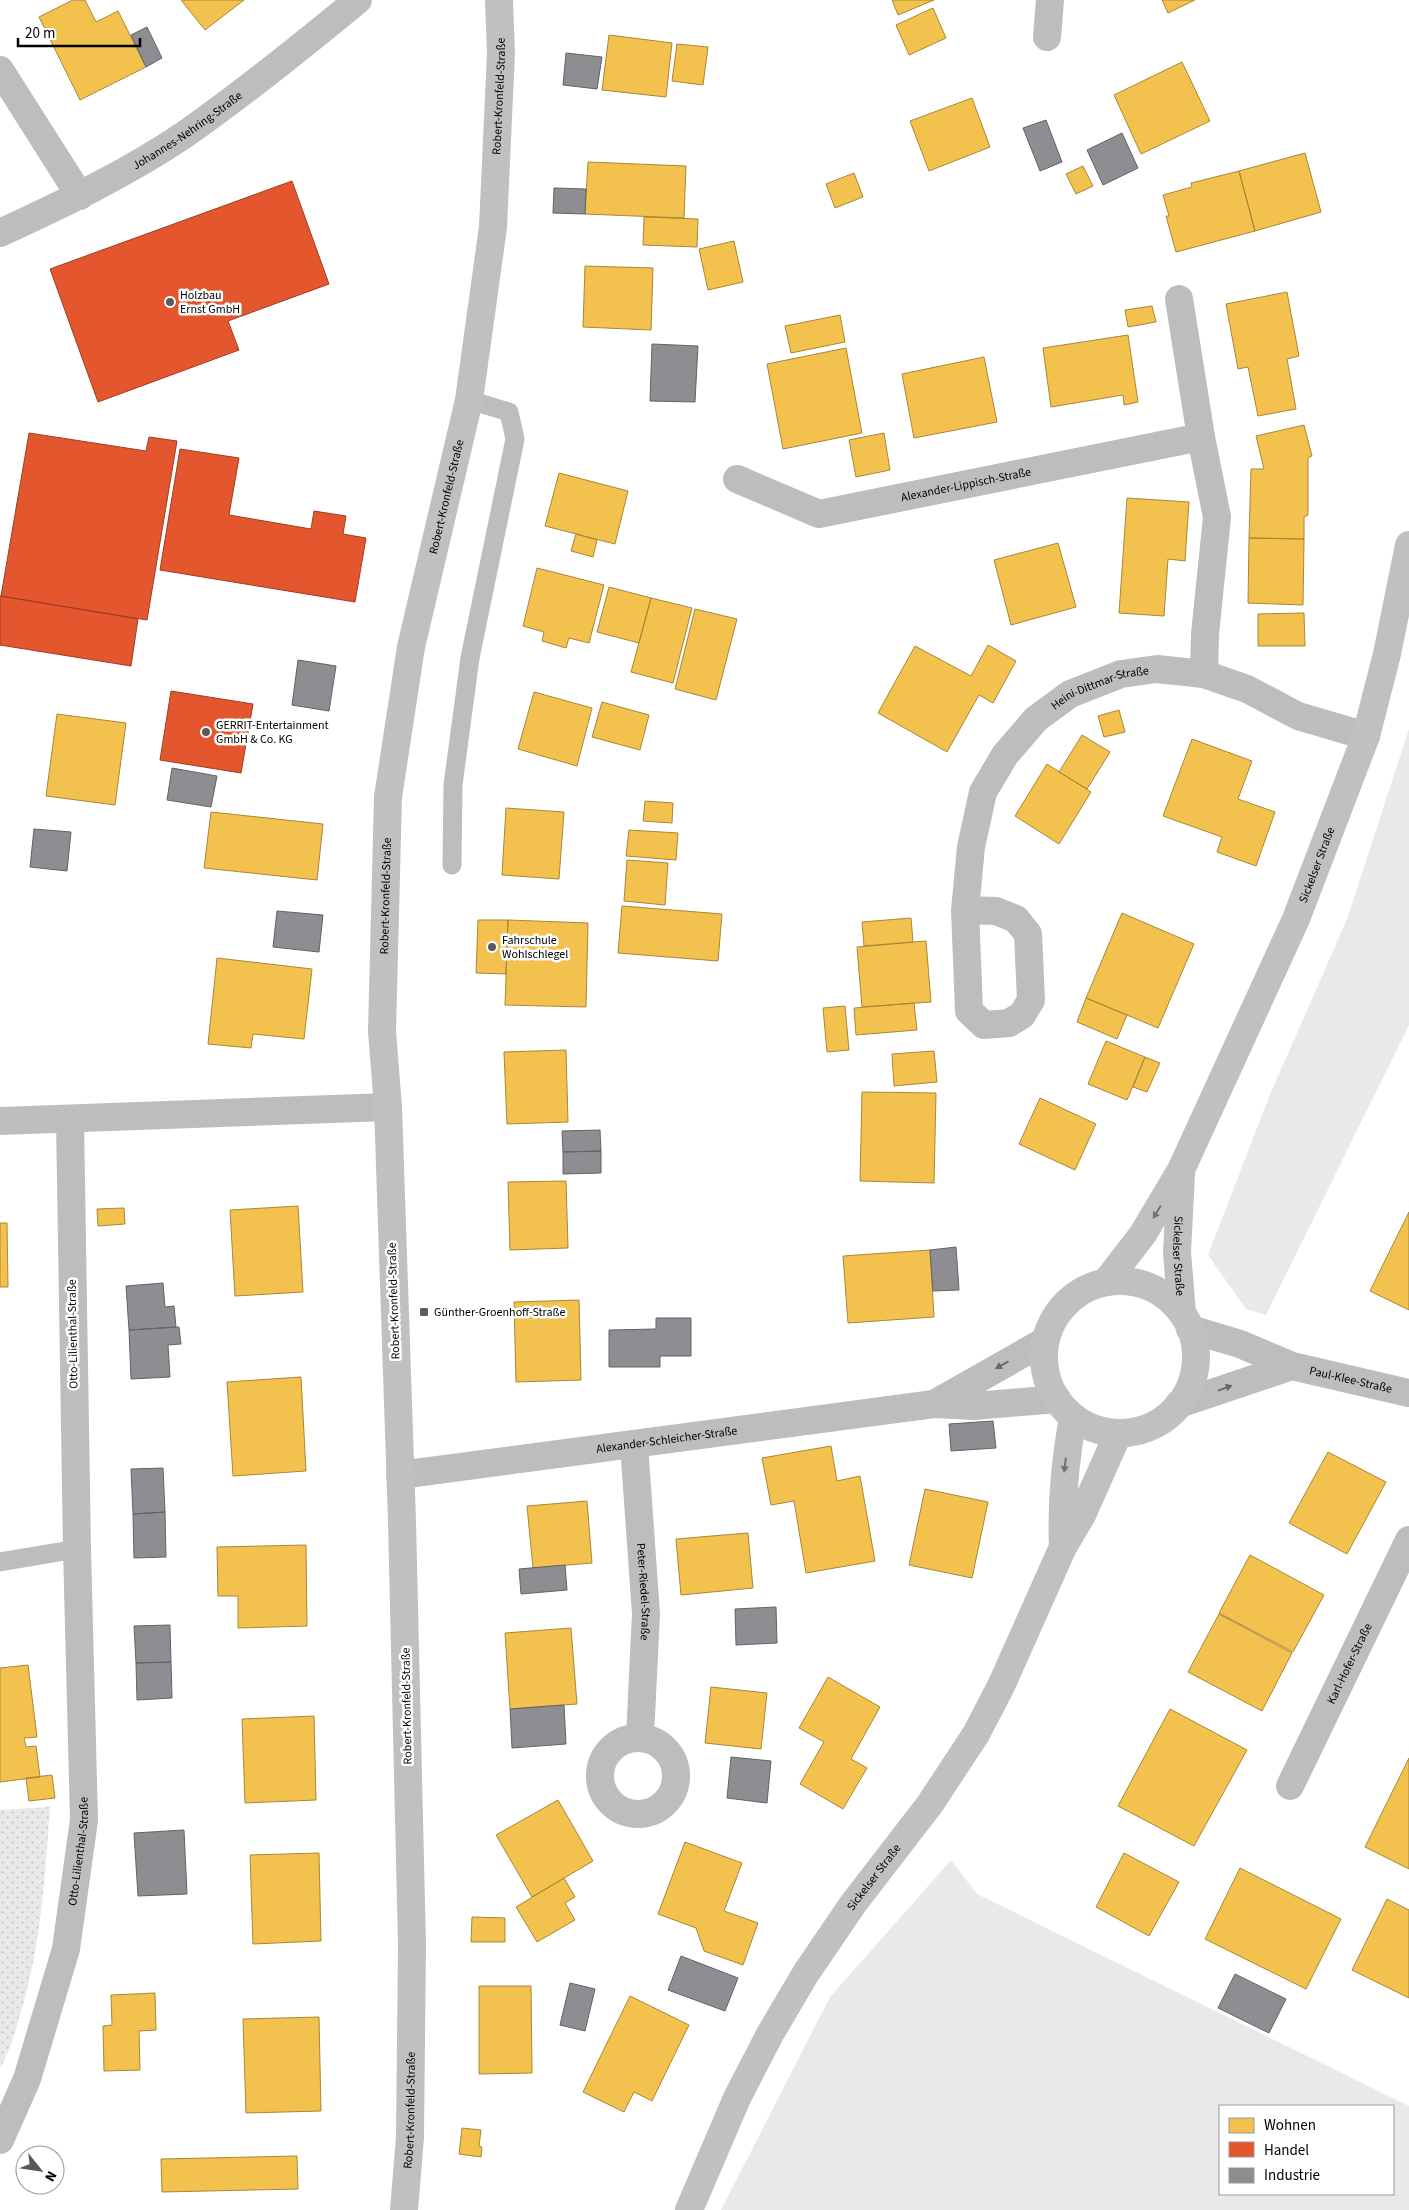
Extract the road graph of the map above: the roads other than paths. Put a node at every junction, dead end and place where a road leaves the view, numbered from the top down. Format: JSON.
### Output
{"nodes":[{"id":1,"x":358,"y":0,"type":"edge"},
{"id":2,"x":499,"y":0,"type":"edge"},
{"id":3,"x":1050,"y":0,"type":"edge"},
{"id":4,"x":1047,"y":37,"type":"dead end"},
{"id":5,"x":0,"y":70,"type":"edge"},
{"id":6,"x":80,"y":196,"type":"junction"},
{"id":7,"x":0,"y":234,"type":"edge"},
{"id":8,"x":1179,"y":299,"type":"dead end"},
{"id":9,"x":469,"y":400,"type":"junction"},
{"id":10,"x":1201,"y":437,"type":"junction"},
{"id":11,"x":737,"y":479,"type":"dead end"},
{"id":12,"x":1409,"y":545,"type":"edge"},
{"id":13,"x":1204,"y":674,"type":"junction"},
{"id":14,"x":1366,"y":736,"type":"junction"},
{"id":15,"x":452,"y":865,"type":"dead end"},
{"id":16,"x":965,"y":910,"type":"dead end"},
{"id":17,"x":388,"y":1107,"type":"junction"},
{"id":18,"x":70,"y":1119,"type":"junction"},
{"id":19,"x":0,"y":1121,"type":"edge"},
{"id":20,"x":1181,"y":1170,"type":"junction"},
{"id":21,"x":1106,"y":1282,"type":"junction"},
{"id":22,"x":1186,"y":1321,"type":"junction"},
{"id":23,"x":1045,"y":1341,"type":"junction"},
{"id":24,"x":1292,"y":1366,"type":"junction"},
{"id":25,"x":1409,"y":1393,"type":"edge"},
{"id":26,"x":934,"y":1404,"type":"junction"},
{"id":27,"x":1180,"y":1404,"type":"junction"},
{"id":28,"x":1065,"y":1408,"type":"junction"},
{"id":29,"x":1118,"y":1434,"type":"junction"},
{"id":30,"x":634,"y":1444,"type":"junction"},
{"id":31,"x":400,"y":1475,"type":"junction"},
{"id":32,"x":1409,"y":1540,"type":"edge"},
{"id":33,"x":1063,"y":1547,"type":"junction"},
{"id":34,"x":77,"y":1549,"type":"junction"},
{"id":35,"x":0,"y":1562,"type":"edge"},
{"id":36,"x":640,"y":1737,"type":"dead end"},
{"id":37,"x":1290,"y":1786,"type":"dead end"},
{"id":38,"x":0,"y":2140,"type":"edge"},
{"id":39,"x":404,"y":2210,"type":"edge"},
{"id":40,"x":689,"y":2210,"type":"edge"}],
"edges":[{"from":1,"to":6,"type":"street","name":"Johannes-Nehring-Straße"},
{"from":2,"to":9,"type":"main road","name":"Robert-Kronfeld-Straße"},
{"from":3,"to":4,"type":"street"},
{"from":5,"to":6,"type":"street"},
{"from":6,"to":7,"type":"street","name":"Johannes-Nehring-Straße"},
{"from":8,"to":10,"type":"street"},
{"from":9,"to":15,"type":"lane"},
{"from":9,"to":17,"type":"main road","name":"Robert-Kronfeld-Straße"},
{"from":10,"to":11,"type":"street","name":"Alexander-Lippisch-Straße"},
{"from":10,"to":13,"type":"street"},
{"from":12,"to":14,"type":"main road","name":"Sickelser Straße"},
{"from":13,"to":14,"type":"street","name":"Heini-Dittmar-Straße"},
{"from":13,"to":16,"type":"street","name":"Heini-Dittmar-Straße"},
{"from":14,"to":20,"type":"main road","name":"Sickelser Straße"},
{"from":17,"to":18,"type":"street"},
{"from":17,"to":31,"type":"main road","name":"Robert-Kronfeld-Straße"},
{"from":18,"to":19,"type":"street"},
{"from":18,"to":34,"type":"street","name":"Otto-Lilienthal-Straße"},
{"from":20,"to":21,"type":"main road","name":"Sickelser Straße","one_way":true},
{"from":20,"to":22,"type":"main road","name":"Sickelser Straße"},
{"from":21,"to":22,"type":"main road"},
{"from":21,"to":23,"type":"main road"},
{"from":22,"to":24,"type":"street","name":"Paul-Klee-Straße"},
{"from":22,"to":27,"type":"main road"},
{"from":23,"to":26,"type":"street","name":"Alexander-Schleicher-Straße","one_way":true},
{"from":23,"to":28,"type":"main road"},
{"from":24,"to":25,"type":"street","name":"Paul-Klee-Straße"},
{"from":27,"to":24,"type":"street","name":"Paul-Klee-Straße","one_way":true},
{"from":26,"to":28,"type":"street","name":"Alexander-Schleicher-Straße"},
{"from":26,"to":30,"type":"street","name":"Alexander-Schleicher-Straße"},
{"from":27,"to":29,"type":"main road"},
{"from":28,"to":29,"type":"main road"},
{"from":28,"to":33,"type":"main road","name":"Sickelser Straße","one_way":true},
{"from":29,"to":33,"type":"main road","name":"Sickelser Straße"},
{"from":30,"to":31,"type":"street","name":"Alexander-Schleicher-Straße"},
{"from":30,"to":36,"type":"street","name":"Peter-Riedel-Straße"},
{"from":31,"to":39,"type":"main road","name":"Robert-Kronfeld-Straße"},
{"from":32,"to":37,"type":"street","name":"Karl-Hofer-Straße"},
{"from":33,"to":40,"type":"main road","name":"Sickelser Straße"},
{"from":34,"to":35,"type":"lane"},
{"from":34,"to":38,"type":"street","name":"Otto-Lilienthal-Straße"}]}
